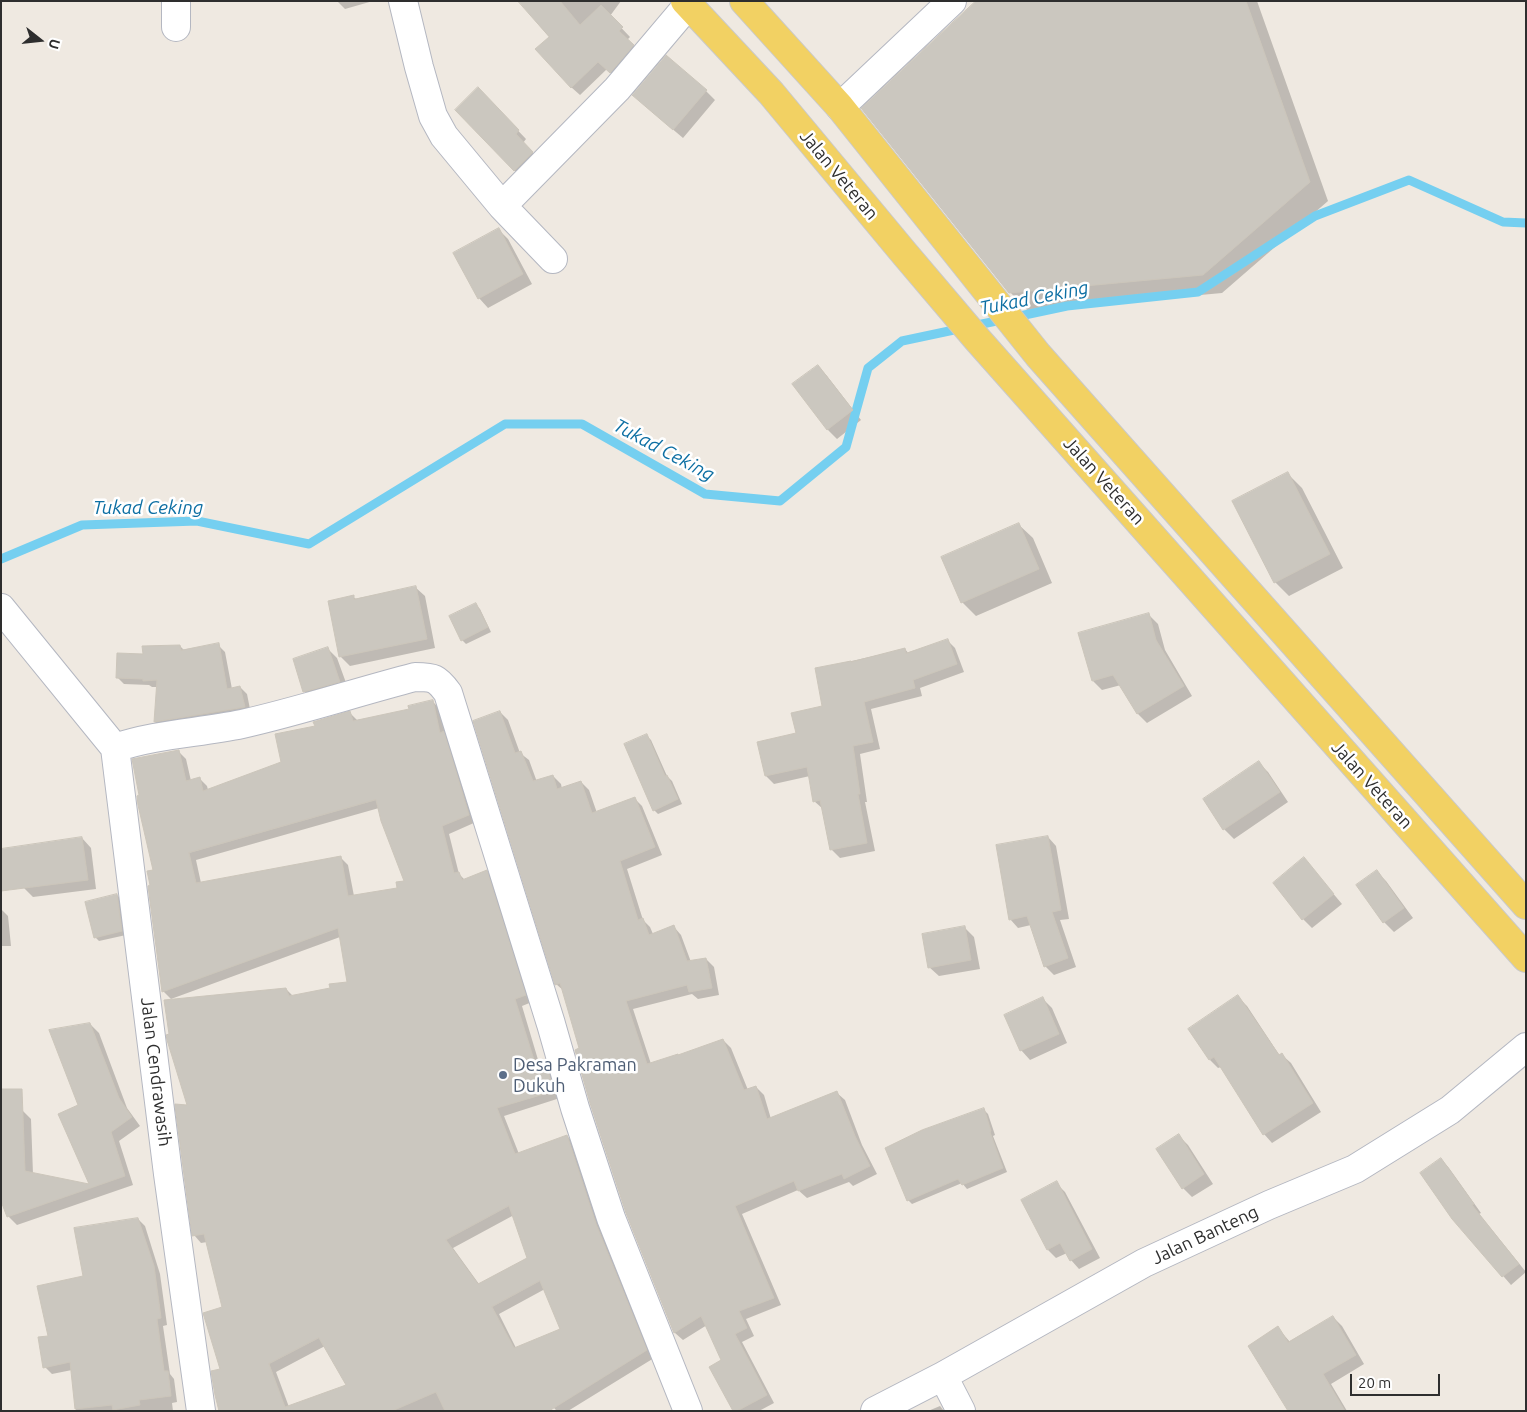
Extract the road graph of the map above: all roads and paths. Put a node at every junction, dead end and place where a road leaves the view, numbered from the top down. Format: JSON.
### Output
{"nodes":[{"id":1,"x":403,"y":1,"type":"edge"},
{"id":2,"x":744,"y":1,"type":"edge"},
{"id":3,"x":952,"y":1,"type":"edge"},
{"id":4,"x":687,"y":3,"type":"edge"},
{"id":5,"x":801,"y":66,"type":"junction"},
{"id":6,"x":771,"y":93,"type":"junction"},
{"id":7,"x":840,"y":107,"type":"junction"},
{"id":8,"x":502,"y":206,"type":"junction"},
{"id":9,"x":553,"y":259,"type":"dead end"},
{"id":10,"x":1,"y":608,"type":"edge"},
{"id":11,"x":122,"y":746,"type":"junction"},
{"id":12,"x":1526,"y":905,"type":"edge"},
{"id":13,"x":1526,"y":958,"type":"edge"},
{"id":14,"x":1526,"y":1047,"type":"edge"},
{"id":15,"x":943,"y":1376,"type":"junction"},
{"id":16,"x":201,"y":1411,"type":"edge"},
{"id":17,"x":688,"y":1411,"type":"edge"},
{"id":18,"x":875,"y":1411,"type":"edge"},
{"id":19,"x":961,"y":1411,"type":"edge"}],
"edges":[{"from":1,"to":8,"type":"street"},
{"from":2,"to":5,"type":"main road","name":"Jalan Veteran"},
{"from":3,"to":7,"type":"street"},
{"from":4,"to":6,"type":"main road","name":"Jalan Veteran"},
{"from":4,"to":8,"type":"street"},
{"from":5,"to":6,"type":"main road"},
{"from":5,"to":7,"type":"main road","name":"Jalan Veteran"},
{"from":6,"to":13,"type":"main road","name":"Jalan Veteran"},
{"from":7,"to":12,"type":"main road","name":"Jalan Veteran"},
{"from":8,"to":9,"type":"street"},
{"from":10,"to":11,"type":"street"},
{"from":11,"to":16,"type":"street","name":"Jalan Cendrawasih"},
{"from":11,"to":17,"type":"street"},
{"from":14,"to":15,"type":"street","name":"Jalan Banteng"},
{"from":15,"to":18,"type":"street","name":"Jalan Banteng"},
{"from":15,"to":19,"type":"street"}]}
